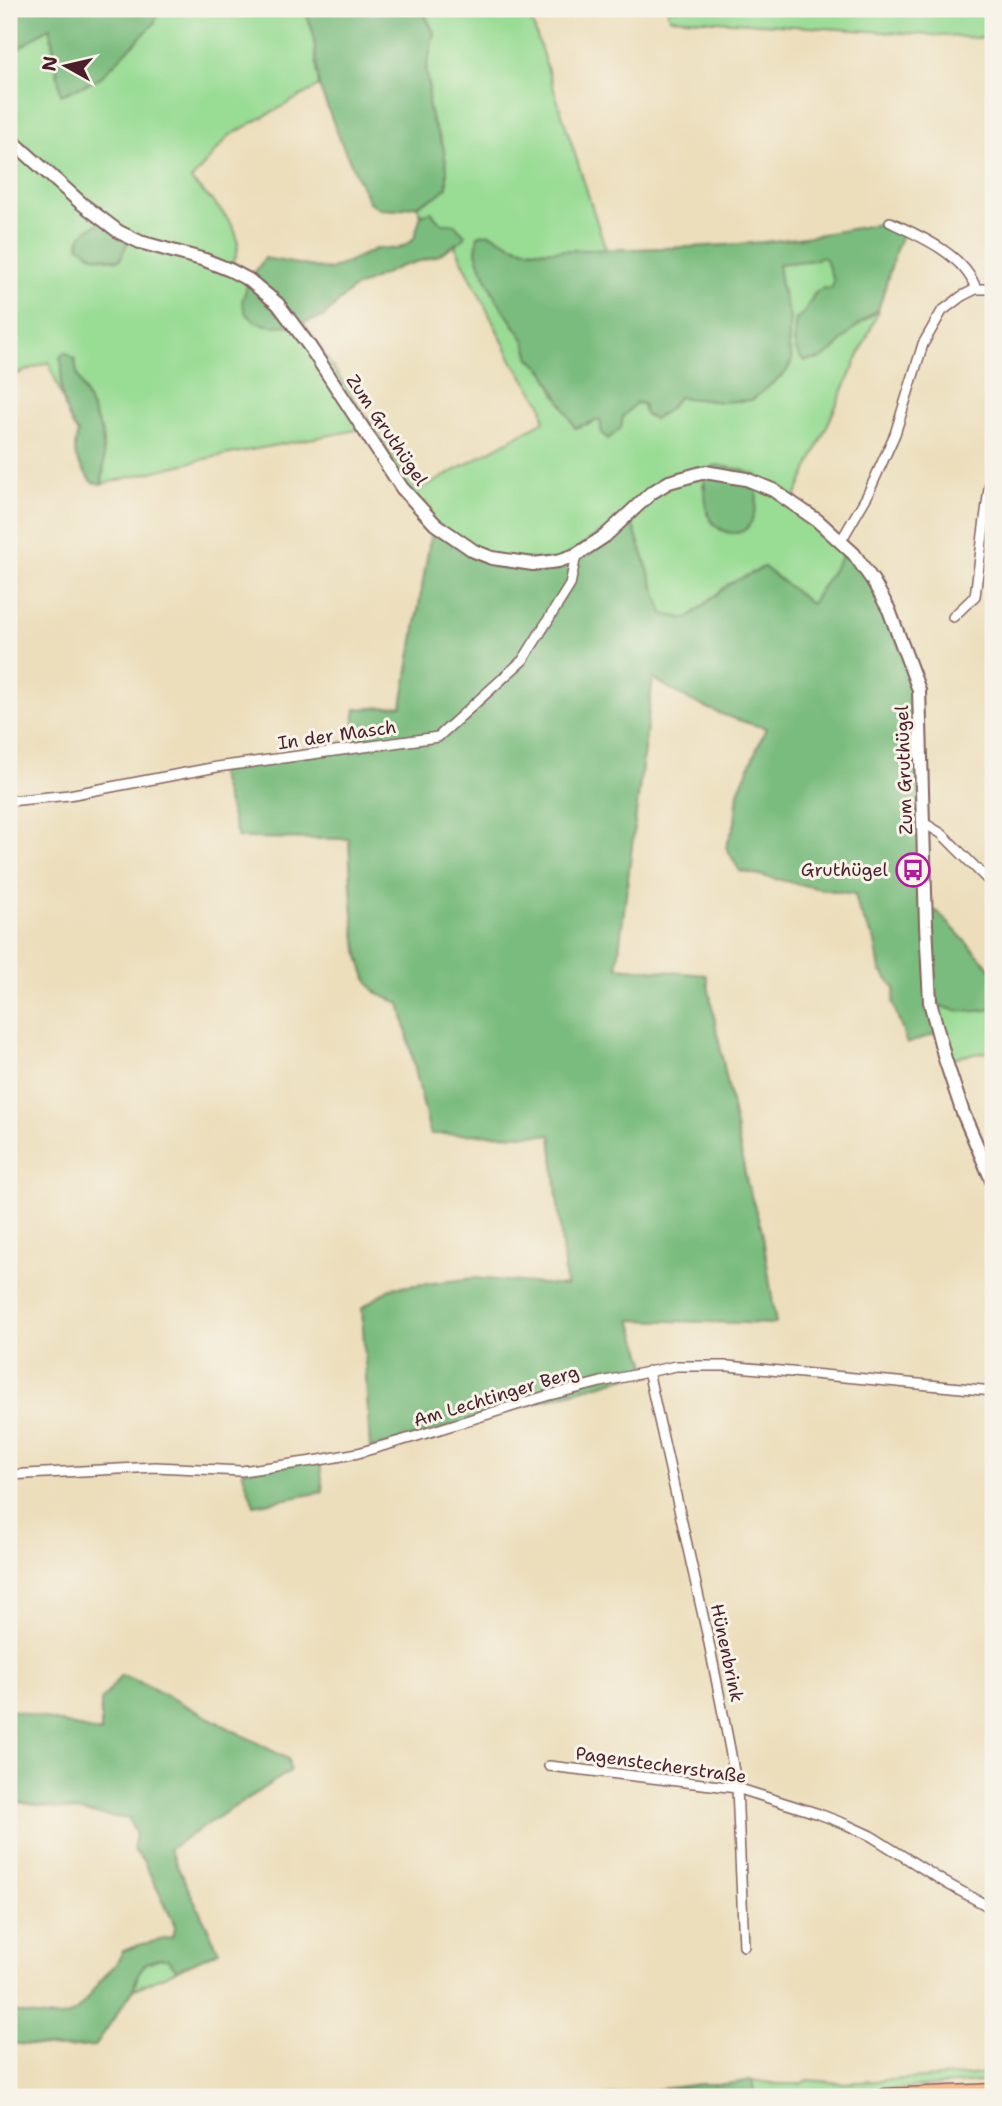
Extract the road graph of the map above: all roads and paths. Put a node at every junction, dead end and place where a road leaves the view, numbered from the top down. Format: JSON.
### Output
{"nodes":[{"id":1,"x":9,"y":138,"type":"edge"},
{"id":2,"x":890,"y":222,"type":"dead end"},
{"id":3,"x":976,"y":289,"type":"junction"},
{"id":4,"x":993,"y":289,"type":"edge"},
{"id":5,"x":993,"y":458,"type":"edge"},
{"id":6,"x":841,"y":541,"type":"junction"},
{"id":7,"x":576,"y":555,"type":"junction"},
{"id":8,"x":953,"y":617,"type":"dead end"},
{"id":9,"x":9,"y":801,"type":"edge"},
{"id":10,"x":923,"y":823,"type":"junction"},
{"id":11,"x":993,"y":885,"type":"edge"},
{"id":12,"x":993,"y":1183,"type":"edge"},
{"id":13,"x":648,"y":1371,"type":"junction"},
{"id":14,"x":993,"y":1391,"type":"edge"},
{"id":15,"x":9,"y":1475,"type":"edge"},
{"id":16,"x":549,"y":1766,"type":"dead end"},
{"id":17,"x":737,"y":1788,"type":"junction"},
{"id":18,"x":993,"y":1909,"type":"edge"},
{"id":19,"x":744,"y":1946,"type":"dead end"},
{"id":20,"x":993,"y":2092,"type":"edge"},
{"id":21,"x":885,"y":2097,"type":"edge"}],
"edges":[{"from":1,"to":7,"type":"street","name":"Zum Gruthügel"},
{"from":2,"to":3,"type":"street"},
{"from":3,"to":4,"type":"street"},
{"from":3,"to":6,"type":"street"},
{"from":5,"to":8,"type":"street"},
{"from":6,"to":7,"type":"street","name":"Zum Gruthügel"},
{"from":6,"to":10,"type":"street","name":"Zum Gruthügel"},
{"from":7,"to":9,"type":"street","name":"In der Masch"},
{"from":10,"to":11,"type":"street"},
{"from":10,"to":12,"type":"street","name":"Zum Gruthügel"},
{"from":13,"to":14,"type":"street","name":"Am Lechtinger Berg"},
{"from":13,"to":15,"type":"street","name":"Am Lechtinger Berg"},
{"from":13,"to":17,"type":"street","name":"Hünenbrink"},
{"from":16,"to":17,"type":"street","name":"Pagenstecherstraße"},
{"from":17,"to":18,"type":"street","name":"Pagenstecherstraße"},
{"from":17,"to":19,"type":"street","name":"Hünenbrink"},
{"from":20,"to":21,"type":"highway"}]}
